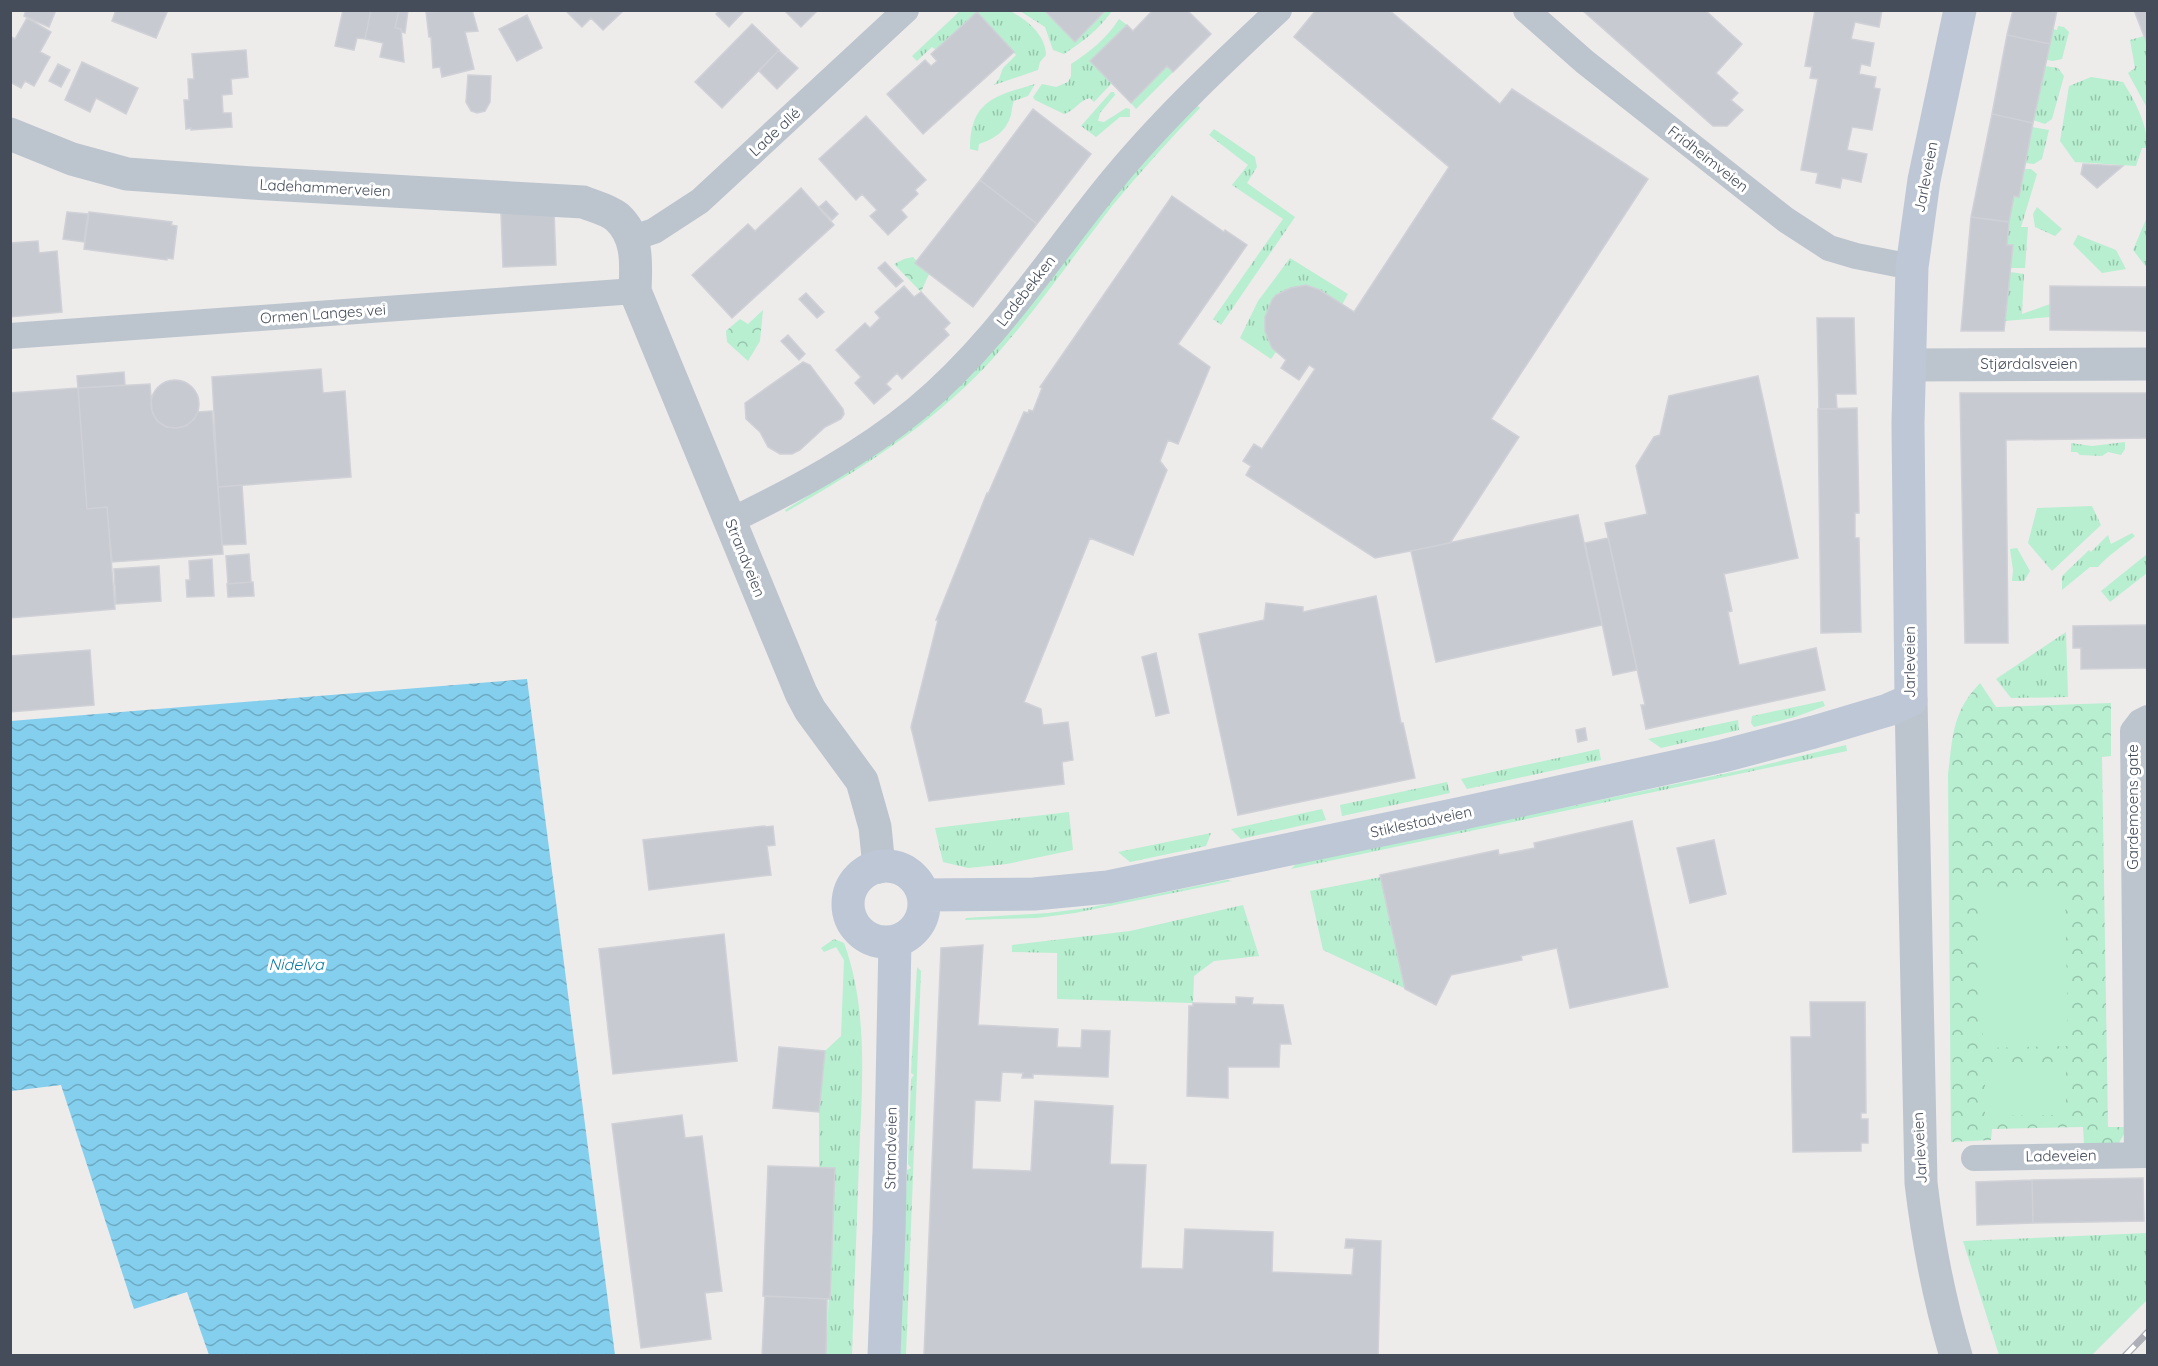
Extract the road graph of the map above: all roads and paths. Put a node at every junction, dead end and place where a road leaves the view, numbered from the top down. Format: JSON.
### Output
{"nodes":[{"id":1,"x":906,"y":10,"type":"edge"},
{"id":2,"x":1279,"y":10,"type":"edge"},
{"id":3,"x":1526,"y":10,"type":"edge"},
{"id":4,"x":1960,"y":10,"type":"edge"},
{"id":5,"x":10,"y":134,"type":"edge"},
{"id":6,"x":633,"y":238,"type":"junction"},
{"id":7,"x":1912,"y":267,"type":"junction"},
{"id":8,"x":634,"y":291,"type":"junction"},
{"id":9,"x":10,"y":336,"type":"edge"},
{"id":10,"x":2148,"y":364,"type":"edge"},
{"id":11,"x":1910,"y":365,"type":"junction"},
{"id":12,"x":730,"y":521,"type":"junction"},
{"id":13,"x":1911,"y":700,"type":"junction"},
{"id":14,"x":2148,"y":718,"type":"edge"},
{"id":15,"x":879,"y":867,"type":"junction"},
{"id":16,"x":923,"y":895,"type":"junction"},
{"id":17,"x":895,"y":941,"type":"junction"},
{"id":18,"x":2142,"y":1155,"type":"edge"},
{"id":19,"x":1974,"y":1158,"type":"dead end"},
{"id":20,"x":884,"y":1356,"type":"edge"},
{"id":21,"x":1956,"y":1356,"type":"edge"}],
"edges":[{"from":1,"to":6,"type":"street","name":"Lade allé"},
{"from":2,"to":12,"type":"street","name":"Ladebekken"},
{"from":3,"to":7,"type":"street","name":"Fridheimveien"},
{"from":4,"to":7,"type":"main road","name":"Jarleveien"},
{"from":5,"to":6,"type":"street","name":"Ladehammerveien"},
{"from":6,"to":8,"type":"street","name":"Strandveien"},
{"from":7,"to":11,"type":"main road","name":"Jarleveien"},
{"from":8,"to":9,"type":"street","name":"Ormen Langes vei"},
{"from":8,"to":12,"type":"street","name":"Strandveien"},
{"from":10,"to":11,"type":"street","name":"Stjørdalsveien"},
{"from":11,"to":13,"type":"main road","name":"Jarleveien"},
{"from":12,"to":15,"type":"street","name":"Strandveien"},
{"from":13,"to":16,"type":"main road","name":"Stiklestadveien"},
{"from":13,"to":21,"type":"street","name":"Jarleveien"},
{"from":14,"to":18,"type":"street","name":"Gardemoens gate"},
{"from":15,"to":16,"type":"main road"},
{"from":15,"to":17,"type":"main road"},
{"from":16,"to":17,"type":"main road"},
{"from":17,"to":20,"type":"main road","name":"Strandveien"},
{"from":18,"to":19,"type":"street","name":"Ladeveien"}]}
